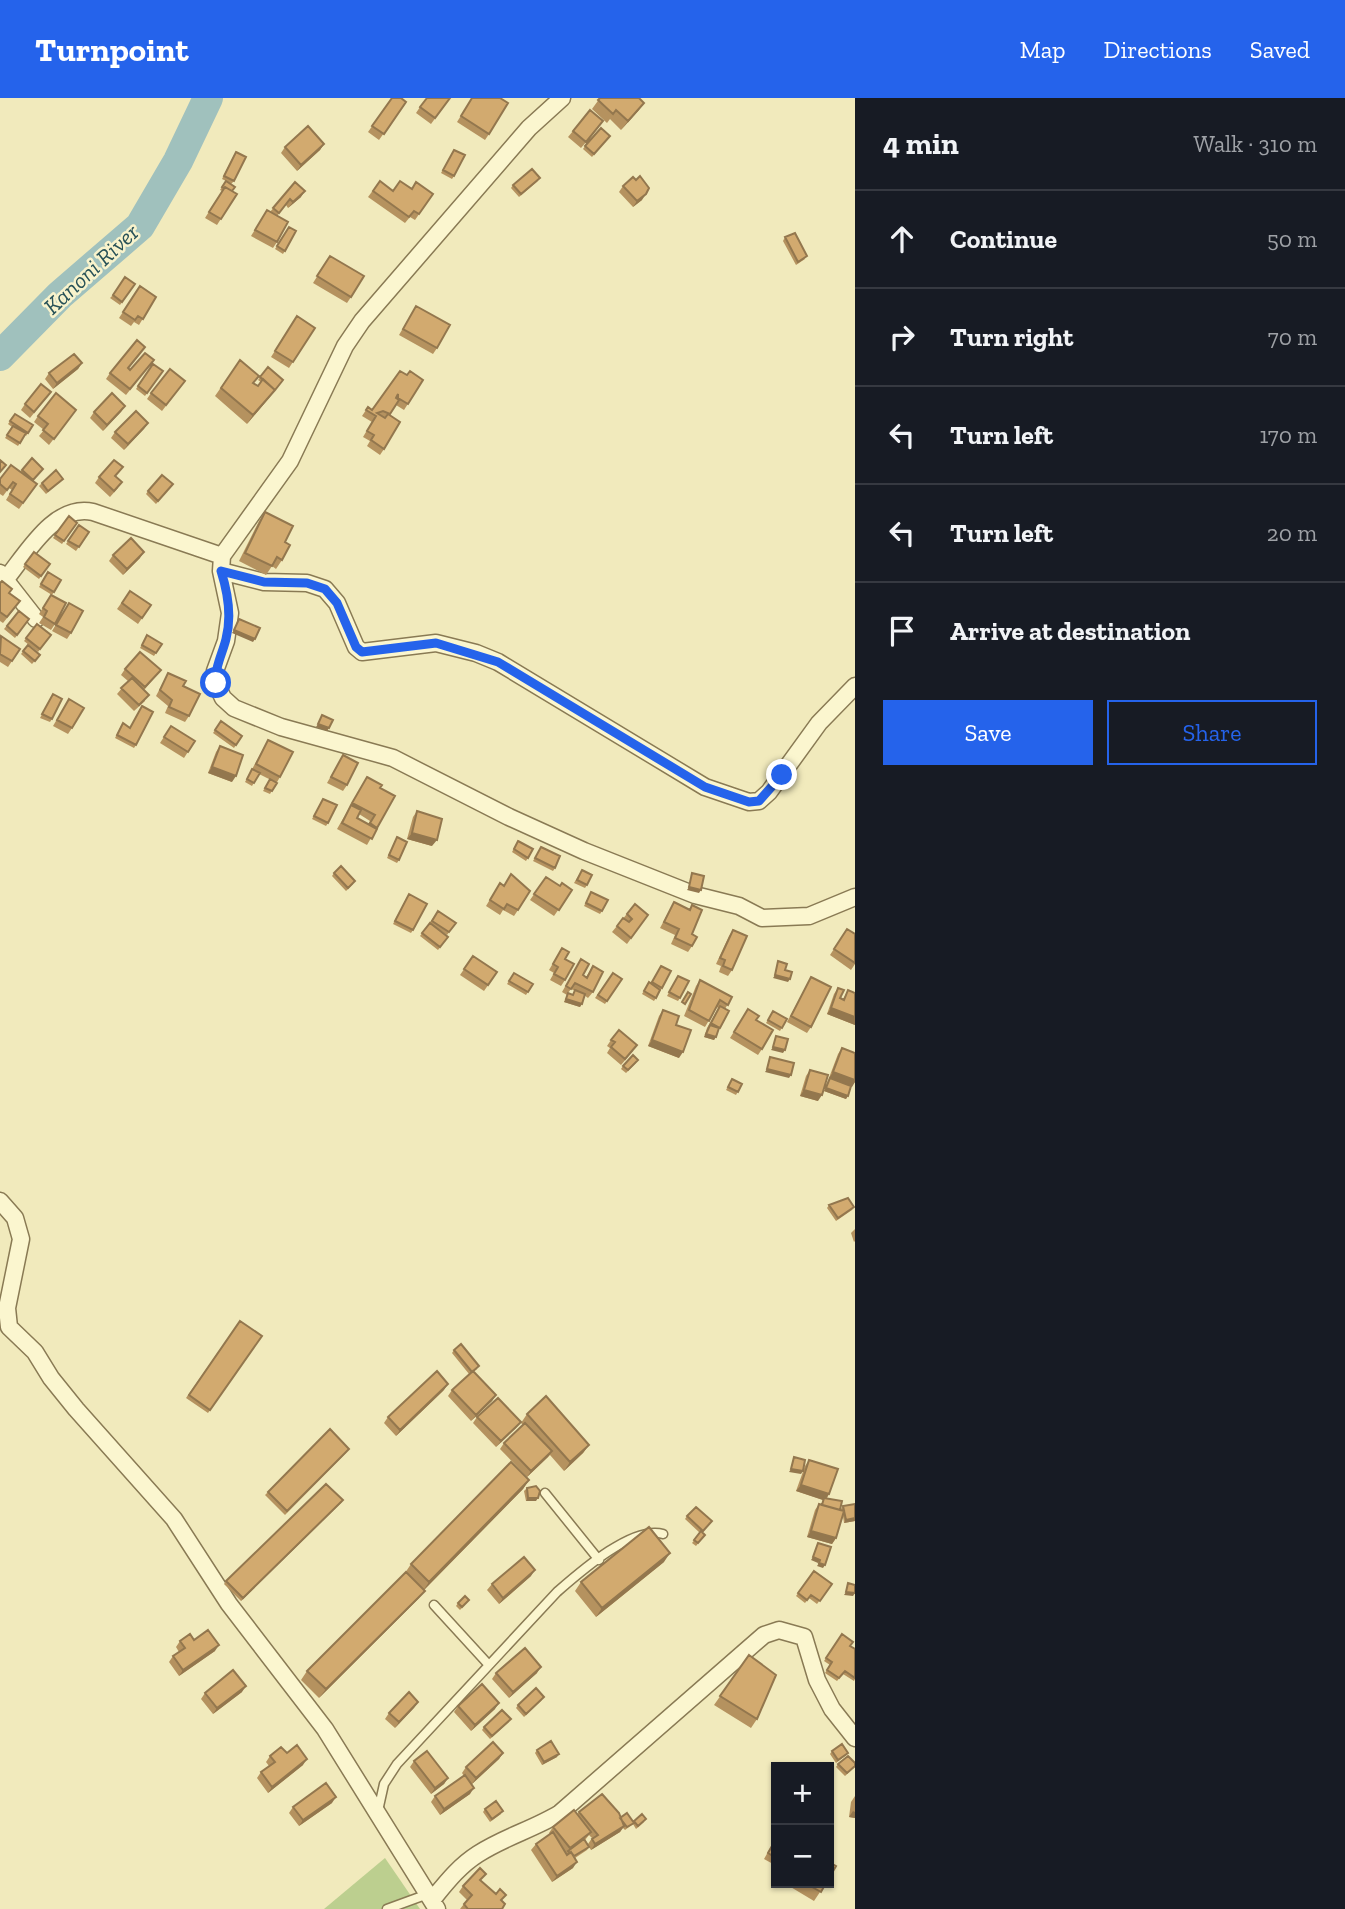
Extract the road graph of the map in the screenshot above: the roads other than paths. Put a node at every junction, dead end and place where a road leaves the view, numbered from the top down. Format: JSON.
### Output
{"nodes":[{"id":1,"x":562,"y":98,"type":"edge"},
{"id":2,"x":222,"y":564,"type":"junction"},
{"id":3,"x":3,"y":576,"type":"edge"},
{"id":4,"x":37,"y":619,"type":"dead end"},
{"id":5,"x":855,"y":686,"type":"edge"},
{"id":6,"x":855,"y":897,"type":"edge"},
{"id":7,"x":0,"y":1201,"type":"edge"},
{"id":8,"x":545,"y":1493,"type":"dead end"},
{"id":9,"x":663,"y":1534,"type":"dead end"},
{"id":10,"x":599,"y":1560,"type":"junction"},
{"id":11,"x":434,"y":1605,"type":"dead end"},
{"id":12,"x":488,"y":1664,"type":"junction"},
{"id":13,"x":855,"y":1738,"type":"edge"},
{"id":14,"x":378,"y":1814,"type":"junction"},
{"id":15,"x":432,"y":1901,"type":"edge"},
{"id":16,"x":387,"y":1909,"type":"edge"}],
"edges":[{"from":1,"to":2,"type":"street"},
{"from":2,"to":3,"type":"street"},
{"from":2,"to":5,"type":"street"},
{"from":2,"to":6,"type":"street"},
{"from":3,"to":4,"type":"street"},
{"from":7,"to":14,"type":"street"},
{"from":8,"to":10,"type":"lane"},
{"from":9,"to":10,"type":"lane"},
{"from":10,"to":12,"type":"lane"},
{"from":11,"to":12,"type":"lane"},
{"from":12,"to":14,"type":"lane"},
{"from":13,"to":15,"type":"street"},
{"from":14,"to":15,"type":"street"},
{"from":15,"to":16,"type":"lane"}]}
